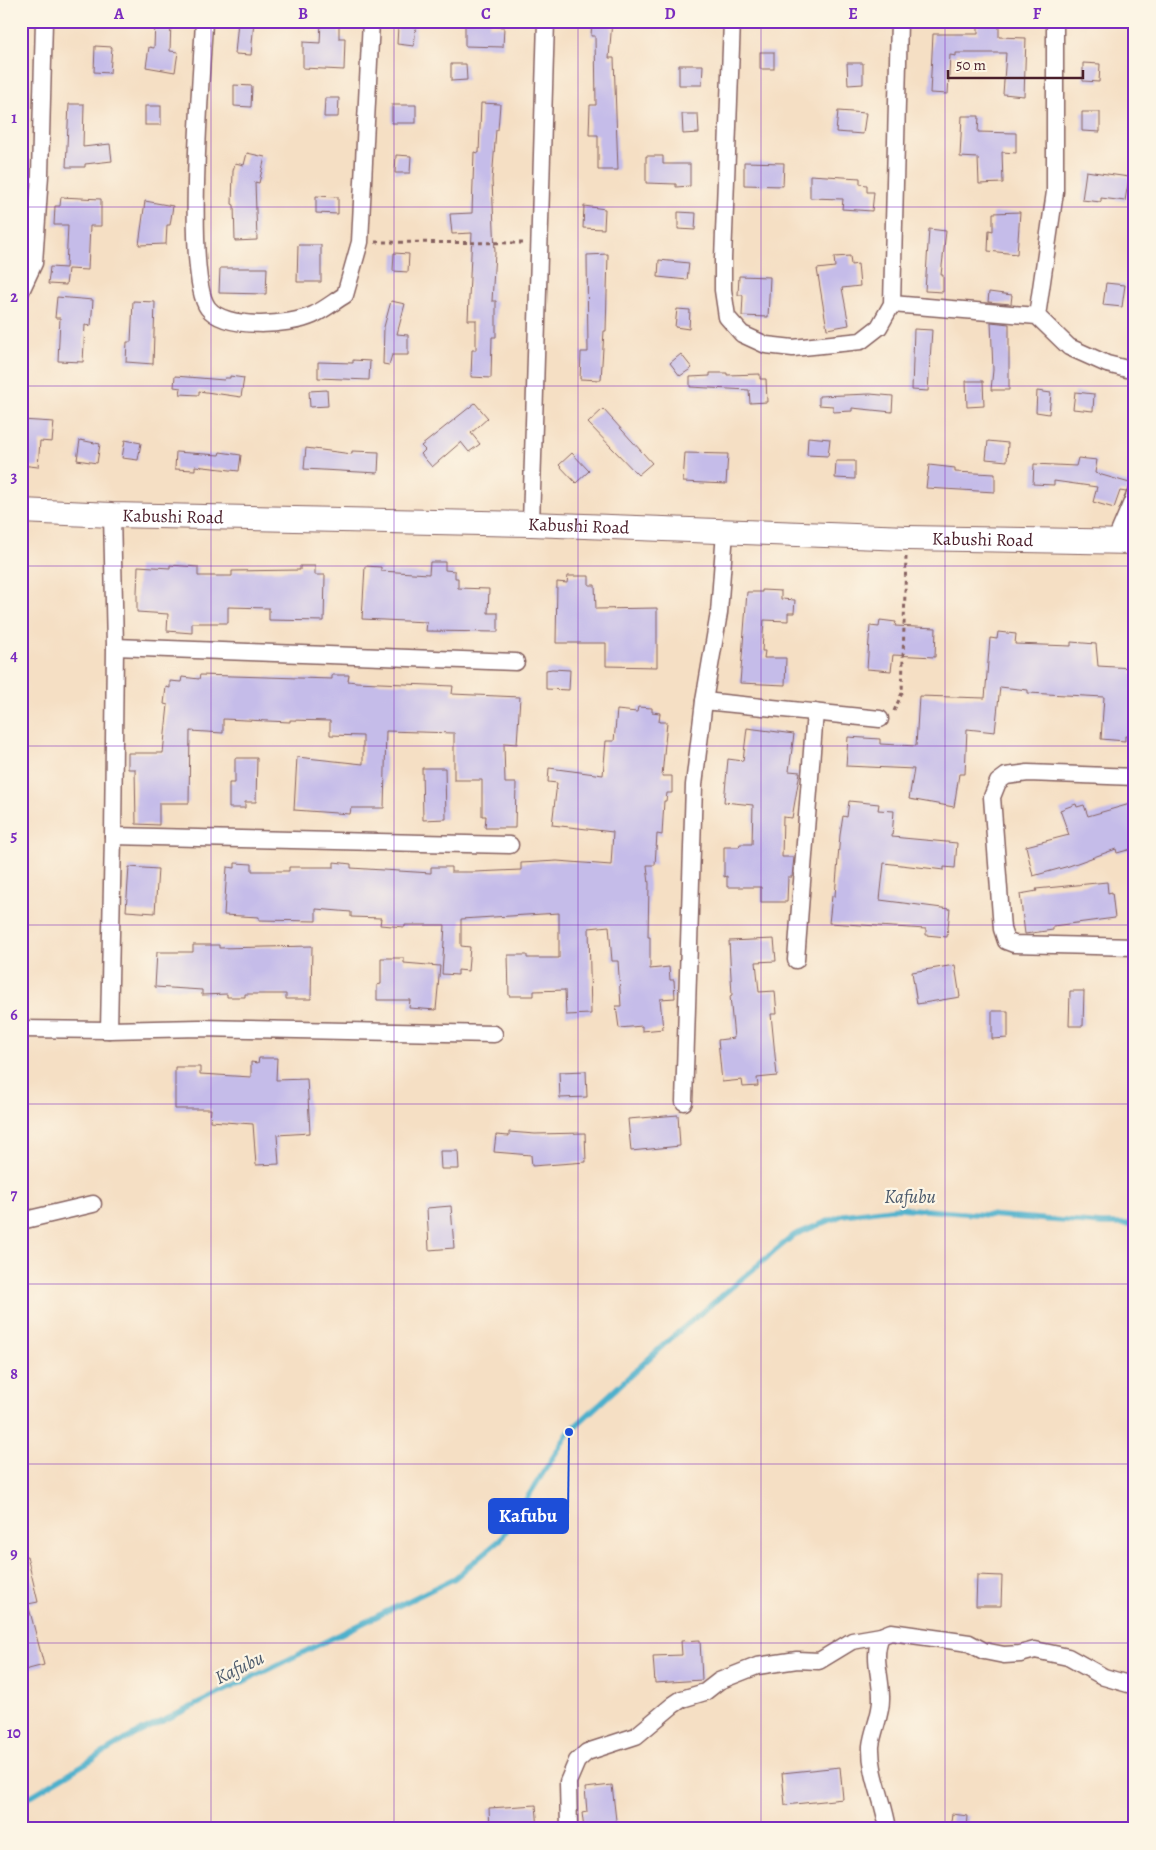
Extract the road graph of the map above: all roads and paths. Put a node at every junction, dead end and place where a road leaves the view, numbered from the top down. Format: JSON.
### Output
{"nodes":[{"id":1,"x":44,"y":21,"type":"edge"},
{"id":2,"x":204,"y":21,"type":"edge"},
{"id":3,"x":371,"y":21,"type":"edge"},
{"id":4,"x":546,"y":21,"type":"edge"},
{"id":5,"x":732,"y":21,"type":"edge"},
{"id":6,"x":899,"y":21,"type":"edge"},
{"id":7,"x":1055,"y":21,"type":"edge"},
{"id":8,"x":360,"y":242,"type":"junction"},
{"id":9,"x":540,"y":243,"type":"junction"},
{"id":10,"x":21,"y":291,"type":"edge"},
{"id":11,"x":892,"y":304,"type":"junction"},
{"id":12,"x":1037,"y":316,"type":"junction"},
{"id":13,"x":1135,"y":372,"type":"edge"},
{"id":14,"x":1135,"y":495,"type":"edge"},
{"id":15,"x":21,"y":511,"type":"edge"},
{"id":16,"x":112,"y":515,"type":"junction"},
{"id":17,"x":531,"y":524,"type":"junction"},
{"id":18,"x":725,"y":532,"type":"junction"},
{"id":19,"x":907,"y":538,"type":"junction"},
{"id":20,"x":1125,"y":542,"type":"edge"},
{"id":21,"x":115,"y":647,"type":"junction"},
{"id":22,"x":516,"y":662,"type":"dead end"},
{"id":23,"x":704,"y":701,"type":"junction"},
{"id":24,"x":814,"y":712,"type":"junction"},
{"id":25,"x":880,"y":719,"type":"joint"},
{"id":26,"x":1135,"y":777,"type":"edge"},
{"id":27,"x":112,"y":836,"type":"junction"},
{"id":28,"x":510,"y":845,"type":"dead end"},
{"id":29,"x":1135,"y":947,"type":"edge"},
{"id":30,"x":796,"y":960,"type":"dead end"},
{"id":31,"x":21,"y":1028,"type":"edge"},
{"id":32,"x":109,"y":1030,"type":"junction"},
{"id":33,"x":494,"y":1034,"type":"dead end"},
{"id":34,"x":684,"y":1102,"type":"dead end"},
{"id":35,"x":93,"y":1204,"type":"dead end"},
{"id":36,"x":21,"y":1221,"type":"edge"},
{"id":37,"x":881,"y":1636,"type":"junction"},
{"id":38,"x":1135,"y":1686,"type":"edge"},
{"id":39,"x":569,"y":1829,"type":"edge"},
{"id":40,"x":888,"y":1829,"type":"edge"}],
"edges":[{"from":1,"to":10,"type":"street"},
{"from":2,"to":8,"type":"street"},
{"from":3,"to":8,"type":"street"},
{"from":4,"to":9,"type":"street"},
{"from":5,"to":11,"type":"street"},
{"from":6,"to":11,"type":"street"},
{"from":7,"to":12,"type":"street"},
{"from":8,"to":9,"type":"path"},
{"from":9,"to":17,"type":"street"},
{"from":11,"to":12,"type":"street"},
{"from":12,"to":13,"type":"street"},
{"from":14,"to":20,"type":"street"},
{"from":15,"to":16,"type":"main road","name":"Kabushi Road"},
{"from":16,"to":17,"type":"main road","name":"Kabushi Road"},
{"from":16,"to":21,"type":"street"},
{"from":17,"to":18,"type":"main road","name":"Kabushi Road"},
{"from":18,"to":19,"type":"main road","name":"Kabushi Road"},
{"from":18,"to":23,"type":"street"},
{"from":19,"to":20,"type":"main road","name":"Kabushi Road"},
{"from":19,"to":25,"type":"path"},
{"from":21,"to":22,"type":"street"},
{"from":21,"to":27,"type":"street"},
{"from":23,"to":24,"type":"street"},
{"from":23,"to":34,"type":"street"},
{"from":24,"to":25,"type":"street"},
{"from":24,"to":30,"type":"street"},
{"from":26,"to":29,"type":"street"},
{"from":27,"to":28,"type":"street"},
{"from":27,"to":32,"type":"street"},
{"from":31,"to":32,"type":"street"},
{"from":32,"to":33,"type":"street"},
{"from":35,"to":36,"type":"street"},
{"from":37,"to":38,"type":"street"},
{"from":37,"to":39,"type":"street"},
{"from":37,"to":40,"type":"street"}]}
